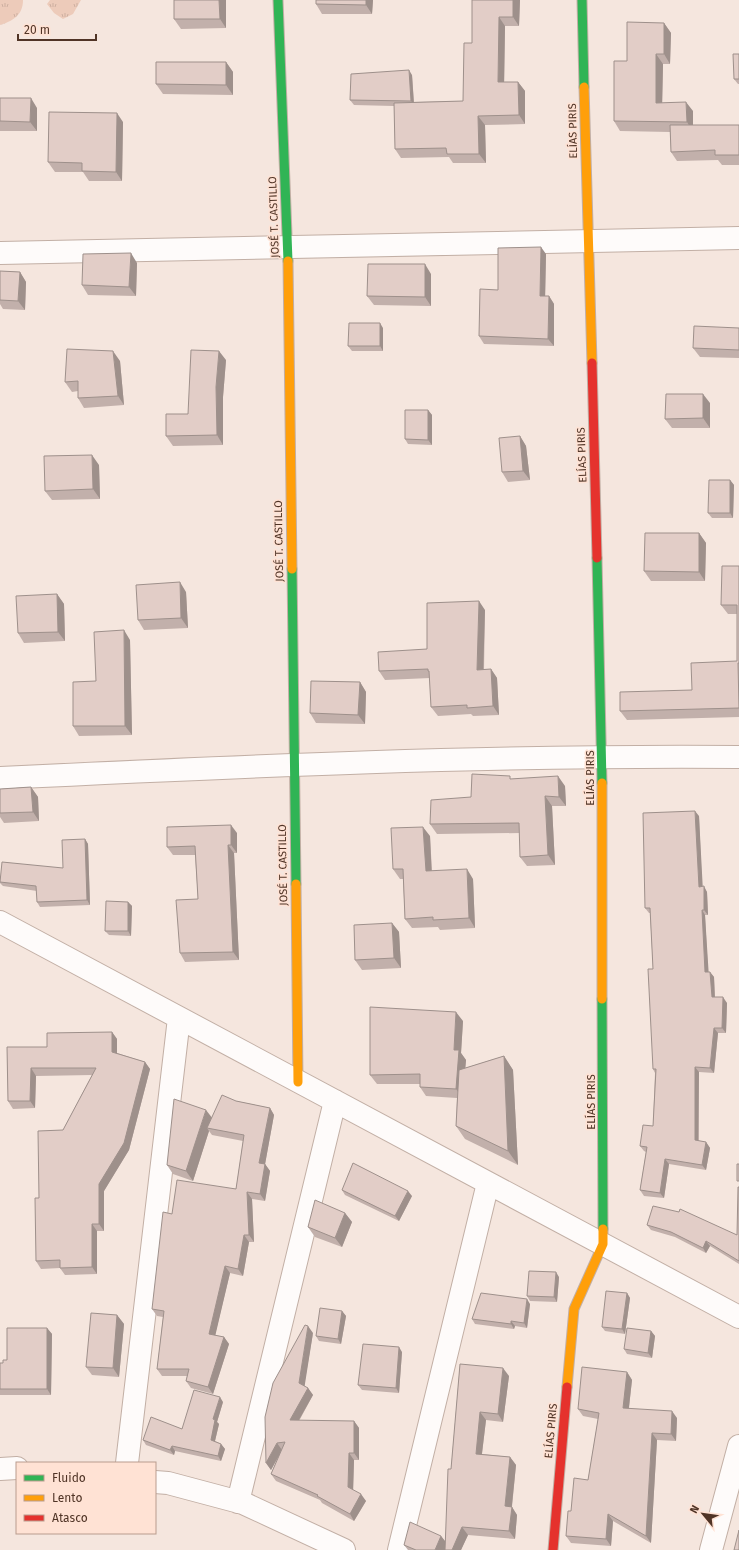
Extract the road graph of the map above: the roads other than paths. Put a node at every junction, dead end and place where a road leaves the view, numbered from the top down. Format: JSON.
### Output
{"nodes":[{"id":1,"x":278,"y":0,"type":"edge"},
{"id":2,"x":582,"y":0,"type":"edge"},
{"id":3,"x":739,"y":238,"type":"edge"},
{"id":4,"x":588,"y":241,"type":"junction"},
{"id":5,"x":288,"y":248,"type":"junction"},
{"id":6,"x":0,"y":253,"type":"edge"},
{"id":7,"x":602,"y":756,"type":"junction"},
{"id":8,"x":739,"y":757,"type":"edge"},
{"id":9,"x":293,"y":764,"type":"junction"},
{"id":10,"x":0,"y":778,"type":"edge"},
{"id":11,"x":0,"y":922,"type":"edge"},
{"id":12,"x":179,"y":1018,"type":"junction"},
{"id":13,"x":298,"y":1082,"type":"junction"},
{"id":14,"x":335,"y":1101,"type":"junction"},
{"id":15,"x":488,"y":1183,"type":"junction"},
{"id":16,"x":603,"y":1244,"type":"junction"},
{"id":17,"x":739,"y":1317,"type":"edge"},
{"id":18,"x":739,"y":1446,"type":"edge"},
{"id":19,"x":127,"y":1462,"type":"edge"},
{"id":20,"x":16,"y":1468,"type":"edge"},
{"id":21,"x":0,"y":1469,"type":"edge"},
{"id":22,"x":156,"y":1482,"type":"edge"},
{"id":23,"x":238,"y":1502,"type":"junction"},
{"id":24,"x":344,"y":1550,"type":"edge"},
{"id":25,"x":399,"y":1550,"type":"edge"},
{"id":26,"x":553,"y":1550,"type":"edge"},
{"id":27,"x":711,"y":1550,"type":"edge"}],
"edges":[{"from":1,"to":5,"type":"street","name":"JOSÉ T. CASTILLO"},
{"from":2,"to":4,"type":"street","name":"ELÍAS PIRIS"},
{"from":3,"to":4,"type":"street"},
{"from":4,"to":5,"type":"street"},
{"from":4,"to":7,"type":"street","name":"ELÍAS PIRIS"},
{"from":5,"to":6,"type":"street"},
{"from":5,"to":9,"type":"street","name":"JOSÉ T. CASTILLO"},
{"from":7,"to":8,"type":"street"},
{"from":7,"to":9,"type":"street"},
{"from":7,"to":16,"type":"street","name":"ELÍAS PIRIS"},
{"from":9,"to":10,"type":"street"},
{"from":9,"to":13,"type":"street","name":"JOSÉ T. CASTILLO"},
{"from":11,"to":12,"type":"street"},
{"from":12,"to":13,"type":"street"},
{"from":12,"to":19,"type":"street"},
{"from":13,"to":14,"type":"street"},
{"from":14,"to":15,"type":"street"},
{"from":14,"to":23,"type":"street"},
{"from":15,"to":16,"type":"street"},
{"from":15,"to":25,"type":"street"},
{"from":16,"to":17,"type":"street"},
{"from":16,"to":26,"type":"street","name":"ELÍAS PIRIS"},
{"from":18,"to":27,"type":"street"},
{"from":20,"to":21,"type":"street"},
{"from":22,"to":23,"type":"street"},
{"from":23,"to":24,"type":"street"}]}
